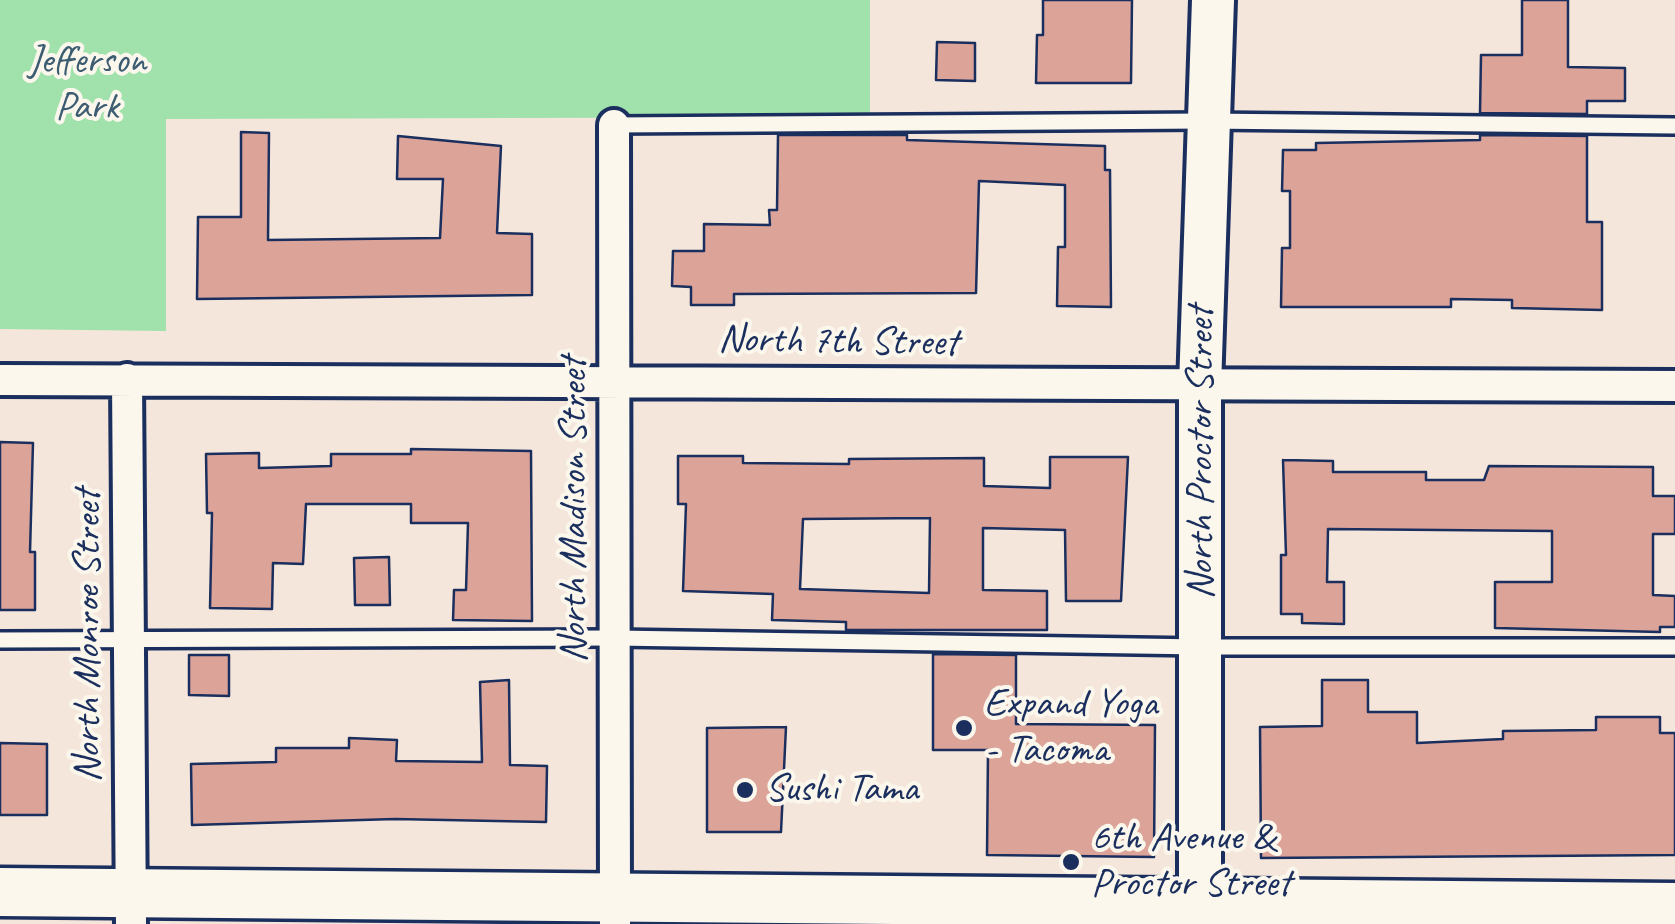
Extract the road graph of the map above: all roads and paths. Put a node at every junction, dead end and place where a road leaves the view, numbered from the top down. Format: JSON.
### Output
{"nodes":[{"id":1,"x":1213,"y":0,"type":"edge"},
{"id":2,"x":1206,"y":122,"type":"junction"},
{"id":3,"x":614,"y":125,"type":"joint"},
{"id":4,"x":1675,"y":126,"type":"edge"},
{"id":5,"x":127,"y":379,"type":"junction"},
{"id":6,"x":0,"y":380,"type":"edge"},
{"id":7,"x":615,"y":380,"type":"junction"},
{"id":8,"x":1675,"y":386,"type":"edge"},
{"id":9,"x":1200,"y":387,"type":"junction"},
{"id":10,"x":615,"y":638,"type":"junction"},
{"id":11,"x":0,"y":640,"type":"edge"},
{"id":12,"x":129,"y":640,"type":"junction"},
{"id":13,"x":1675,"y":647,"type":"edge"},
{"id":14,"x":1202,"y":648,"type":"junction"},
{"id":15,"x":0,"y":892,"type":"edge"},
{"id":16,"x":1675,"y":907,"type":"edge"},
{"id":17,"x":130,"y":908,"type":"edge"},
{"id":18,"x":615,"y":910,"type":"edge"},
{"id":19,"x":1110,"y":914,"type":"edge"},
{"id":20,"x":1200,"y":915,"type":"edge"}],
"edges":[{"from":1,"to":2,"type":"street","name":"North Proctor Street"},
{"from":2,"to":3,"type":"lane"},
{"from":2,"to":4,"type":"lane"},
{"from":2,"to":9,"type":"street","name":"North Proctor Street"},
{"from":3,"to":7,"type":"street","name":"North Madison Street"},
{"from":5,"to":6,"type":"street","name":"North 7th Street"},
{"from":5,"to":7,"type":"street","name":"North 7th Street"},
{"from":5,"to":12,"type":"street","name":"North Monroe Street"},
{"from":7,"to":9,"type":"street","name":"North 7th Street"},
{"from":7,"to":10,"type":"street","name":"North Madison Street"},
{"from":8,"to":9,"type":"street","name":"North 7th Street"},
{"from":9,"to":14,"type":"street","name":"North Proctor Street"},
{"from":10,"to":12,"type":"lane"},
{"from":10,"to":14,"type":"lane"},
{"from":10,"to":18,"type":"street","name":"North Madison Street"},
{"from":11,"to":12,"type":"lane"},
{"from":12,"to":17,"type":"street","name":"North Monroe Street"},
{"from":13,"to":14,"type":"lane"},
{"from":14,"to":20,"type":"street","name":"North Proctor Street"},
{"from":15,"to":17,"type":"main road"},
{"from":16,"to":20,"type":"main road"},
{"from":17,"to":18,"type":"main road"},
{"from":18,"to":19,"type":"main road"},
{"from":19,"to":20,"type":"main road"}]}
